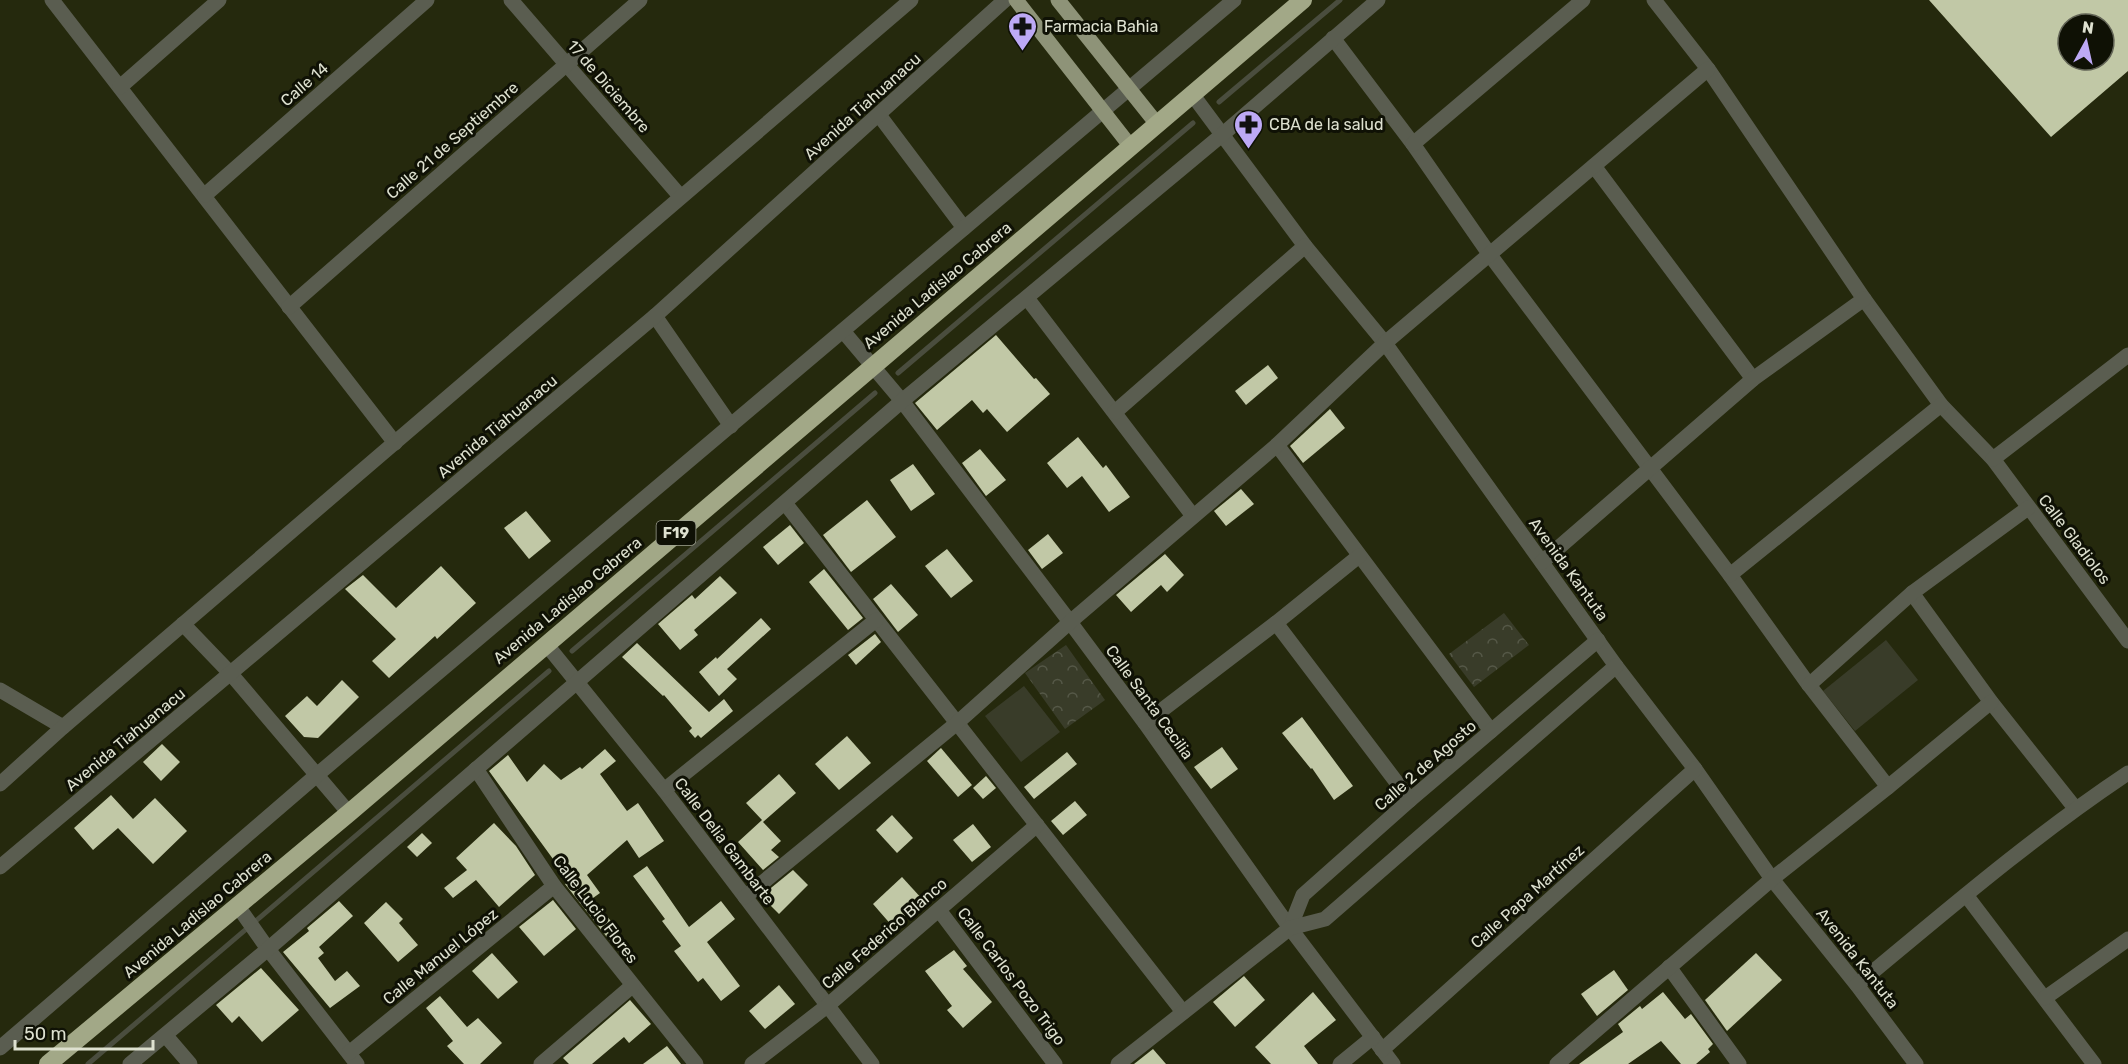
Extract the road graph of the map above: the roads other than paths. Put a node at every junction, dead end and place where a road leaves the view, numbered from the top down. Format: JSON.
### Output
{"nodes":[{"id":1,"x":52,"y":0,"type":"edge"},
{"id":2,"x":219,"y":0,"type":"edge"},
{"id":3,"x":427,"y":0,"type":"edge"},
{"id":4,"x":511,"y":0,"type":"edge"},
{"id":5,"x":640,"y":0,"type":"edge"},
{"id":6,"x":911,"y":0,"type":"edge"},
{"id":7,"x":1005,"y":0,"type":"edge"},
{"id":8,"x":1016,"y":0,"type":"edge"},
{"id":9,"x":1058,"y":0,"type":"edge"},
{"id":10,"x":1234,"y":0,"type":"edge"},
{"id":11,"x":1303,"y":0,"type":"edge"},
{"id":12,"x":1378,"y":0,"type":"edge"},
{"id":13,"x":1583,"y":0,"type":"edge"},
{"id":14,"x":1654,"y":0,"type":"edge"},
{"id":15,"x":1333,"y":38,"type":"junction"},
{"id":16,"x":566,"y":64,"type":"junction"},
{"id":17,"x":1708,"y":69,"type":"junction"},
{"id":18,"x":120,"y":87,"type":"junction"},
{"id":19,"x":1129,"y":88,"type":"junction"},
{"id":20,"x":1192,"y":94,"type":"junction"},
{"id":21,"x":1102,"y":110,"type":"junction"},
{"id":22,"x":879,"y":116,"type":"junction"},
{"id":23,"x":1158,"y":124,"type":"junction"},
{"id":24,"x":1223,"y":134,"type":"junction"},
{"id":25,"x":1413,"y":144,"type":"junction"},
{"id":26,"x":1131,"y":147,"type":"junction"},
{"id":27,"x":1594,"y":166,"type":"junction"},
{"id":28,"x":205,"y":195,"type":"junction"},
{"id":29,"x":680,"y":196,"type":"junction"},
{"id":30,"x":964,"y":228,"type":"junction"},
{"id":31,"x":1305,"y":246,"type":"junction"},
{"id":32,"x":1490,"y":255,"type":"junction"},
{"id":33,"x":1027,"y":298,"type":"junction"},
{"id":34,"x":1864,"y":299,"type":"junction"},
{"id":35,"x":289,"y":307,"type":"junction"},
{"id":36,"x":655,"y":316,"type":"junction"},
{"id":37,"x":843,"y":331,"type":"junction"},
{"id":38,"x":1385,"y":343,"type":"junction"},
{"id":39,"x":2128,"y":355,"type":"edge"},
{"id":40,"x":872,"y":365,"type":"junction"},
{"id":41,"x":1753,"y":379,"type":"junction"},
{"id":42,"x":902,"y":401,"type":"junction"},
{"id":43,"x":1941,"y":405,"type":"junction"},
{"id":44,"x":1115,"y":412,"type":"junction"},
{"id":45,"x":731,"y":426,"type":"junction"},
{"id":46,"x":395,"y":443,"type":"junction"},
{"id":47,"x":1277,"y":445,"type":"junction"},
{"id":48,"x":1993,"y":459,"type":"junction"},
{"id":49,"x":1651,"y":469,"type":"junction"},
{"id":50,"x":785,"y":503,"type":"junction"},
{"id":51,"x":2028,"y":508,"type":"junction"},
{"id":52,"x":1193,"y":516,"type":"junction"},
{"id":53,"x":1359,"y":556,"type":"junction"},
{"id":54,"x":1542,"y":562,"type":"junction"},
{"id":55,"x":1730,"y":575,"type":"junction"},
{"id":56,"x":1912,"y":593,"type":"junction"},
{"id":57,"x":876,"y":620,"type":"junction"},
{"id":58,"x":1070,"y":622,"type":"junction"},
{"id":59,"x":1276,"y":623,"type":"junction"},
{"id":60,"x":183,"y":624,"type":"junction"},
{"id":61,"x":1598,"y":640,"type":"junction"},
{"id":62,"x":2128,"y":641,"type":"edge"},
{"id":63,"x":546,"y":644,"type":"junction"},
{"id":64,"x":1616,"y":666,"type":"junction"},
{"id":65,"x":231,"y":674,"type":"junction"},
{"id":66,"x":578,"y":681,"type":"junction"},
{"id":67,"x":1809,"y":685,"type":"junction"},
{"id":68,"x":0,"y":690,"type":"edge"},
{"id":69,"x":1991,"y":702,"type":"junction"},
{"id":70,"x":957,"y":723,"type":"junction"},
{"id":71,"x":1145,"y":723,"type":"junction"},
{"id":72,"x":63,"y":728,"type":"junction"},
{"id":73,"x":1491,"y":731,"type":"junction"},
{"id":74,"x":476,"y":769,"type":"junction"},
{"id":75,"x":1695,"y":769,"type":"junction"},
{"id":76,"x":2128,"y":773,"type":"edge"},
{"id":77,"x":318,"y":774,"type":"junction"},
{"id":78,"x":0,"y":784,"type":"edge"},
{"id":79,"x":1888,"y":787,"type":"junction"},
{"id":80,"x":664,"y":790,"type":"junction"},
{"id":81,"x":1410,"y":800,"type":"junction"},
{"id":82,"x":2075,"y":808,"type":"junction"},
{"id":83,"x":349,"y":813,"type":"junction"},
{"id":84,"x":1037,"y":825,"type":"junction"},
{"id":85,"x":0,"y":867,"type":"edge"},
{"id":86,"x":1772,"y":879,"type":"junction"},
{"id":87,"x":554,"y":886,"type":"junction"},
{"id":88,"x":1966,"y":895,"type":"junction"},
{"id":89,"x":745,"y":897,"type":"junction"},
{"id":90,"x":939,"y":910,"type":"junction"},
{"id":91,"x":241,"y":911,"type":"junction"},
{"id":92,"x":1290,"y":928,"type":"junction"},
{"id":93,"x":2128,"y":939,"type":"edge"},
{"id":94,"x":268,"y":949,"type":"junction"},
{"id":95,"x":1669,"y":967,"type":"junction"},
{"id":96,"x":1857,"y":985,"type":"junction"},
{"id":97,"x":632,"y":986,"type":"junction"},
{"id":98,"x":2045,"y":998,"type":"junction"},
{"id":99,"x":827,"y":1006,"type":"junction"},
{"id":100,"x":1184,"y":1012,"type":"junction"},
{"id":101,"x":166,"y":1036,"type":"junction"},
{"id":102,"x":1372,"y":1037,"type":"junction"},
{"id":103,"x":0,"y":1048,"type":"edge"},
{"id":104,"x":1382,"y":1050,"type":"junction"},
{"id":105,"x":1575,"y":1058,"type":"edge"},
{"id":106,"x":353,"y":1059,"type":"edge"},
{"id":107,"x":48,"y":1064,"type":"edge"},
{"id":108,"x":130,"y":1064,"type":"edge"},
{"id":109,"x":190,"y":1064,"type":"edge"},
{"id":110,"x":541,"y":1064,"type":"edge"},
{"id":111,"x":696,"y":1064,"type":"edge"},
{"id":112,"x":752,"y":1064,"type":"edge"},
{"id":113,"x":872,"y":1064,"type":"edge"},
{"id":114,"x":1055,"y":1064,"type":"edge"},
{"id":115,"x":1118,"y":1064,"type":"edge"},
{"id":116,"x":1340,"y":1064,"type":"edge"},
{"id":117,"x":1393,"y":1064,"type":"edge"},
{"id":118,"x":1557,"y":1064,"type":"edge"},
{"id":119,"x":1739,"y":1064,"type":"edge"},
{"id":120,"x":1916,"y":1064,"type":"edge"},
{"id":121,"x":2094,"y":1064,"type":"edge"}],
"edges":[{"from":1,"to":18,"type":"street"},
{"from":2,"to":18,"type":"street"},
{"from":3,"to":28,"type":"street","name":"Calle 14"},
{"from":4,"to":16,"type":"street","name":"17 de Diciembre"},
{"from":5,"to":16,"type":"street","name":"Calle 21 de Septiembre"},
{"from":6,"to":29,"type":"street"},
{"from":7,"to":22,"type":"street","name":"Avenida Tiahuanacu"},
{"from":8,"to":21,"type":"main road"},
{"from":9,"to":19,"type":"main road"},
{"from":10,"to":19,"type":"street"},
{"from":11,"to":20,"type":"highway","name":"Avenida Ladislao Cabrera","number":"F19"},
{"from":12,"to":15,"type":"street"},
{"from":13,"to":25,"type":"street"},
{"from":14,"to":17,"type":"street","name":"Calle Gladiolos"},
{"from":15,"to":24,"type":"street"},
{"from":15,"to":25,"type":"street"},
{"from":16,"to":29,"type":"street","name":"17 de Diciembre"},
{"from":16,"to":35,"type":"street","name":"Calle 21 de Septiembre"},
{"from":17,"to":27,"type":"street"},
{"from":17,"to":34,"type":"street","name":"Calle Gladiolos"},
{"from":18,"to":28,"type":"street"},
{"from":19,"to":21,"type":"street"},
{"from":19,"to":23,"type":"main road"},
{"from":20,"to":23,"type":"highway","name":"Avenida Ladislao Cabrera","number":"F19"},
{"from":20,"to":24,"type":"street","name":"Avenida Kantuta"},
{"from":21,"to":26,"type":"main road"},
{"from":21,"to":30,"type":"street"},
{"from":22,"to":30,"type":"street"},
{"from":22,"to":36,"type":"street","name":"Avenida Tiahuanacu"},
{"from":23,"to":26,"type":"highway","name":"Avenida Ladislao Cabrera","number":"F19"},
{"from":24,"to":31,"type":"street","name":"Avenida Kantuta"},
{"from":24,"to":33,"type":"street"},
{"from":25,"to":32,"type":"street"},
{"from":26,"to":40,"type":"highway","name":"Avenida Ladislao Cabrera","number":"F19"},
{"from":27,"to":32,"type":"street"},
{"from":27,"to":41,"type":"street"},
{"from":28,"to":35,"type":"street"},
{"from":29,"to":46,"type":"street"},
{"from":30,"to":37,"type":"street"},
{"from":31,"to":38,"type":"street","name":"Avenida Kantuta"},
{"from":31,"to":44,"type":"street"},
{"from":32,"to":38,"type":"street"},
{"from":32,"to":49,"type":"street"},
{"from":33,"to":42,"type":"street"},
{"from":33,"to":44,"type":"street"},
{"from":34,"to":41,"type":"street"},
{"from":34,"to":43,"type":"street","name":"Calle Gladiolos"},
{"from":35,"to":46,"type":"street"},
{"from":36,"to":45,"type":"street"},
{"from":36,"to":65,"type":"street","name":"Avenida Tiahuanacu"},
{"from":37,"to":40,"type":"street","name":"Calle Santa Cecilia"},
{"from":37,"to":45,"type":"street"},
{"from":38,"to":47,"type":"street"},
{"from":38,"to":54,"type":"street","name":"Avenida Kantuta"},
{"from":39,"to":48,"type":"street"},
{"from":40,"to":42,"type":"street","name":"Calle Santa Cecilia"},
{"from":40,"to":63,"type":"highway","name":"Avenida Ladislao Cabrera","number":"F19"},
{"from":41,"to":49,"type":"street"},
{"from":42,"to":50,"type":"street"},
{"from":42,"to":58,"type":"street","name":"Calle Santa Cecilia"},
{"from":43,"to":48,"type":"street","name":"Calle Gladiolos"},
{"from":43,"to":55,"type":"street"},
{"from":44,"to":52,"type":"street"},
{"from":45,"to":77,"type":"street"},
{"from":46,"to":60,"type":"street"},
{"from":47,"to":52,"type":"street"},
{"from":47,"to":53,"type":"street"},
{"from":48,"to":51,"type":"street","name":"Calle Gladiolos"},
{"from":49,"to":54,"type":"street"},
{"from":49,"to":55,"type":"street"},
{"from":50,"to":57,"type":"street"},
{"from":50,"to":66,"type":"street"},
{"from":51,"to":56,"type":"street"},
{"from":51,"to":62,"type":"street","name":"Calle Gladiolos"},
{"from":52,"to":58,"type":"street"},
{"from":53,"to":59,"type":"street"},
{"from":53,"to":73,"type":"street"},
{"from":54,"to":61,"type":"street","name":"Avenida Kantuta"},
{"from":55,"to":67,"type":"street"},
{"from":56,"to":67,"type":"street"},
{"from":56,"to":69,"type":"street"},
{"from":57,"to":70,"type":"street"},
{"from":57,"to":80,"type":"street"},
{"from":58,"to":70,"type":"street"},
{"from":58,"to":71,"type":"street","name":"Calle Santa Cecilia"},
{"from":59,"to":71,"type":"street"},
{"from":59,"to":81,"type":"street"},
{"from":60,"to":65,"type":"street"},
{"from":60,"to":72,"type":"street"},
{"from":61,"to":64,"type":"street","name":"Avenida Kantuta"},
{"from":61,"to":73,"type":"street","name":"Calle 2 de Agosto"},
{"from":63,"to":66,"type":"street","name":"Calle Delia Gambarte"},
{"from":63,"to":83,"type":"highway","name":"Avenida Ladislao Cabrera","number":"F19"},
{"from":64,"to":75,"type":"street","name":"Avenida Kantuta"},
{"from":64,"to":92,"type":"street"},
{"from":65,"to":77,"type":"street"},
{"from":65,"to":85,"type":"street","name":"Avenida Tiahuanacu"},
{"from":66,"to":74,"type":"street"},
{"from":66,"to":80,"type":"street","name":"Calle Delia Gambarte"},
{"from":67,"to":79,"type":"street"},
{"from":68,"to":72,"type":"street"},
{"from":69,"to":79,"type":"street"},
{"from":69,"to":82,"type":"street"},
{"from":70,"to":84,"type":"street"},
{"from":70,"to":89,"type":"street"},
{"from":71,"to":92,"type":"street","name":"Calle Santa Cecilia"},
{"from":72,"to":78,"type":"street"},
{"from":73,"to":81,"type":"street","name":"Calle 2 de Agosto"},
{"from":74,"to":87,"type":"street","name":"Calle Lucio Flores"},
{"from":74,"to":94,"type":"street"},
{"from":75,"to":86,"type":"street","name":"Avenida Kantuta"},
{"from":75,"to":104,"type":"street","name":"Calle Papa Martínez"},
{"from":76,"to":82,"type":"street"},
{"from":77,"to":83,"type":"street"},
{"from":77,"to":103,"type":"street"},
{"from":79,"to":86,"type":"street"},
{"from":80,"to":89,"type":"street","name":"Calle Delia Gambarte"},
{"from":81,"to":92,"type":"street","name":"Calle 2 de Agosto"},
{"from":82,"to":88,"type":"street"},
{"from":83,"to":91,"type":"highway","name":"Avenida Ladislao Cabrera","number":"F19"},
{"from":84,"to":90,"type":"street","name":"Calle Federico Blanco"},
{"from":84,"to":100,"type":"street"},
{"from":86,"to":95,"type":"street"},
{"from":86,"to":96,"type":"street","name":"Avenida Kantuta"},
{"from":87,"to":97,"type":"street","name":"Calle Lucio Flores"},
{"from":87,"to":106,"type":"street","name":"Calle Manuel López"},
{"from":88,"to":96,"type":"street"},
{"from":88,"to":98,"type":"street"},
{"from":89,"to":99,"type":"street","name":"Calle Delia Gambarte"},
{"from":90,"to":99,"type":"street","name":"Calle Federico Blanco"},
{"from":90,"to":114,"type":"street","name":"Calle Carlos Pozo Trigo"},
{"from":91,"to":94,"type":"street"},
{"from":91,"to":107,"type":"highway","name":"Avenida Ladislao Cabrera","number":"F19"},
{"from":92,"to":100,"type":"street"},
{"from":92,"to":102,"type":"street","name":"Calle Santa Cecilia"},
{"from":93,"to":98,"type":"street"},
{"from":94,"to":101,"type":"street"},
{"from":94,"to":106,"type":"street"},
{"from":95,"to":105,"type":"street"},
{"from":95,"to":119,"type":"street"},
{"from":96,"to":120,"type":"street","name":"Avenida Kantuta"},
{"from":97,"to":110,"type":"street"},
{"from":97,"to":111,"type":"street","name":"Calle Lucio Flores"},
{"from":98,"to":121,"type":"street"},
{"from":99,"to":112,"type":"street","name":"Calle Federico Blanco"},
{"from":99,"to":113,"type":"street","name":"Calle Delia Gambarte"},
{"from":100,"to":115,"type":"street"},
{"from":101,"to":108,"type":"street"},
{"from":101,"to":109,"type":"street"},
{"from":102,"to":104,"type":"street","name":"Calle Santa Cecilia"},
{"from":102,"to":116,"type":"street"},
{"from":104,"to":117,"type":"street","name":"Calle Santa Cecilia"},
{"from":105,"to":118,"type":"street"}]}
